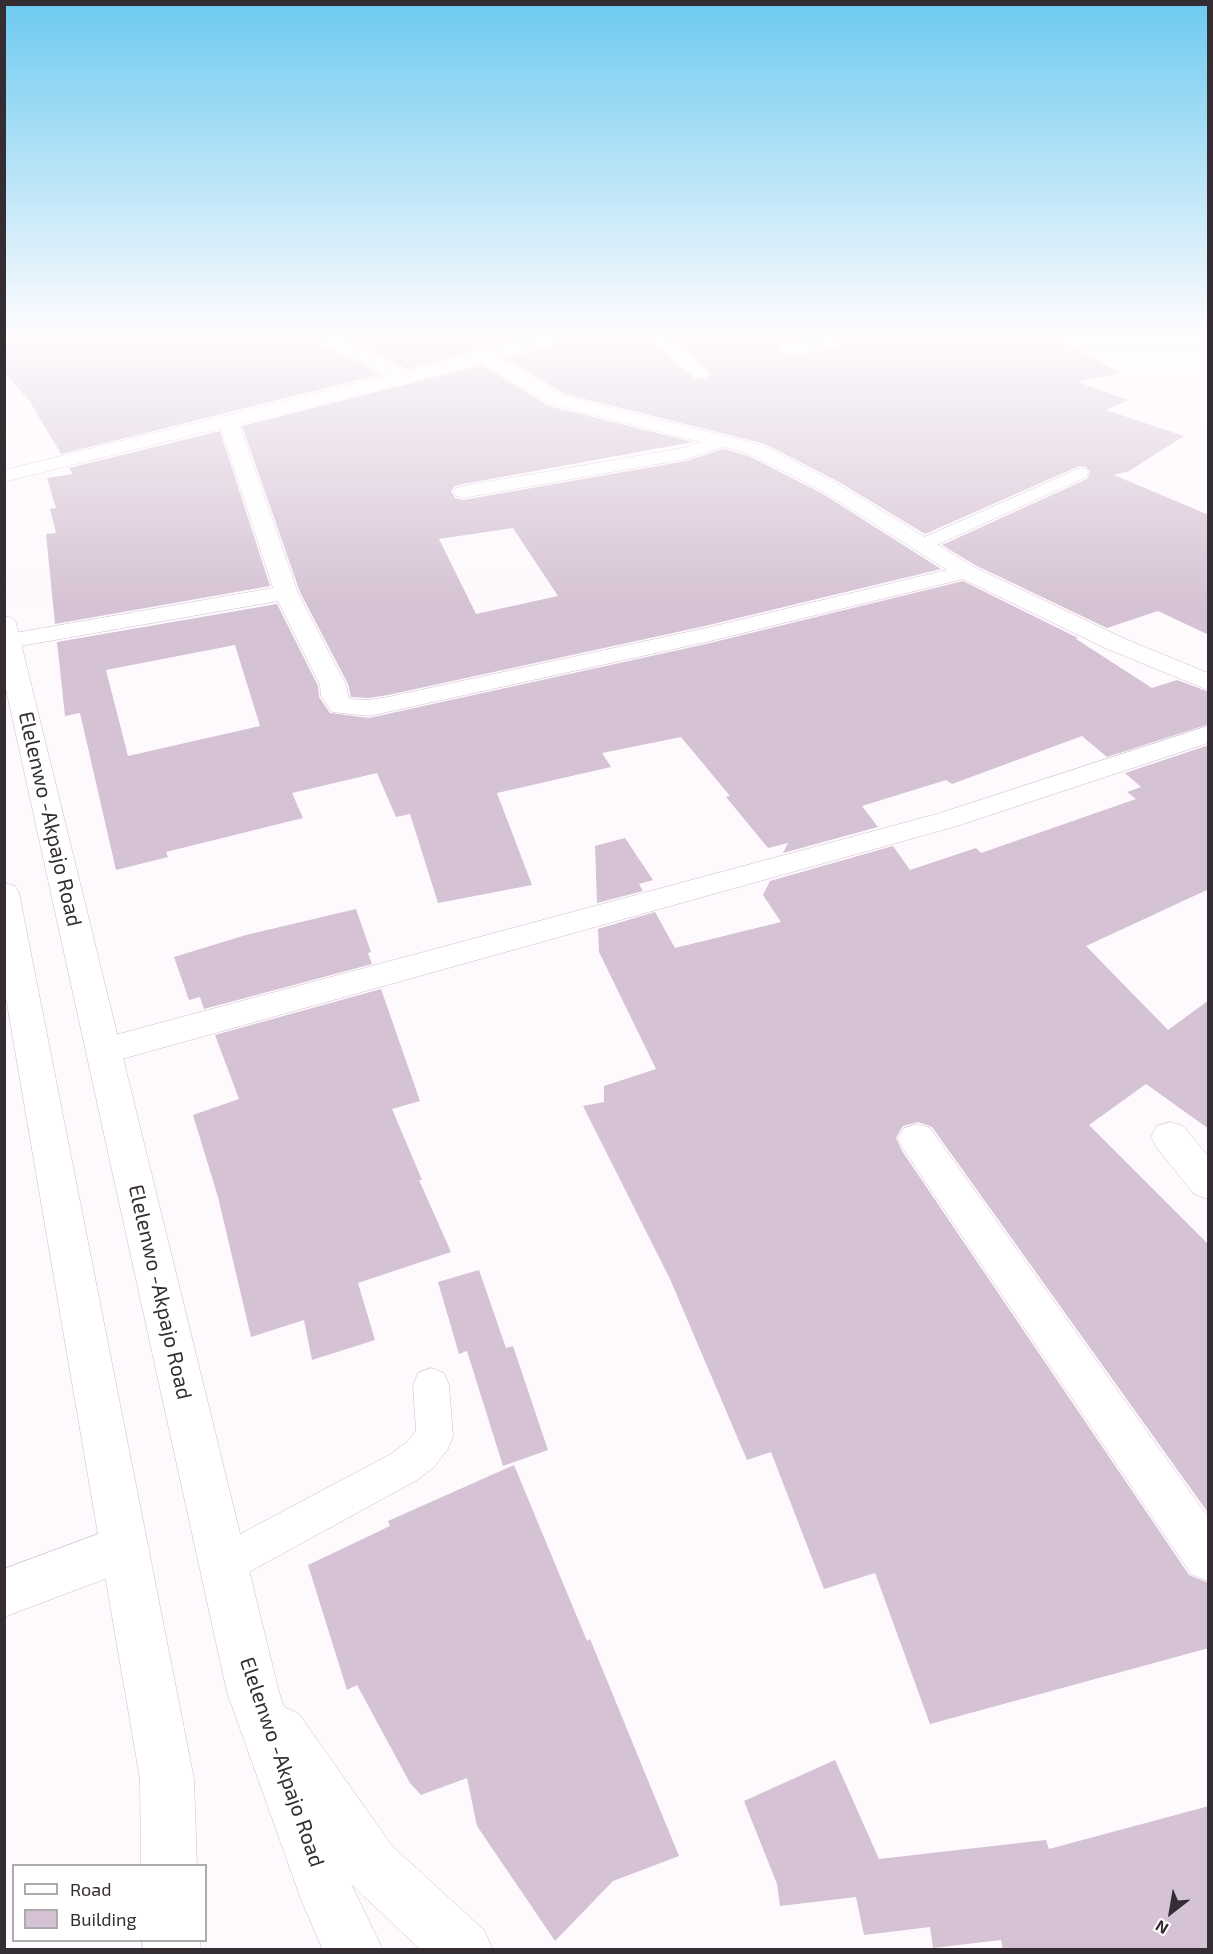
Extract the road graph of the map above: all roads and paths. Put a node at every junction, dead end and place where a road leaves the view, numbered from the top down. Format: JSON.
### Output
{"nodes":[{"id":1,"x":215,"y":425,"type":"edge"},
{"id":2,"x":229,"y":425,"type":"edge"},
{"id":3,"x":655,"y":425,"type":"edge"},
{"id":4,"x":724,"y":441,"type":"junction"},
{"id":5,"x":1080,"y":473,"type":"dead end"},
{"id":6,"x":4,"y":476,"type":"edge"},
{"id":7,"x":463,"y":492,"type":"dead end"},
{"id":8,"x":924,"y":544,"type":"junction"},
{"id":9,"x":966,"y":572,"type":"junction"},
{"id":10,"x":286,"y":593,"type":"junction"},
{"id":11,"x":7,"y":632,"type":"edge"},
{"id":12,"x":1209,"y":682,"type":"edge"},
{"id":13,"x":1209,"y":734,"type":"edge"},
{"id":14,"x":4,"y":893,"type":"edge"},
{"id":15,"x":104,"y":1051,"type":"junction"},
{"id":16,"x":1170,"y":1137,"type":"dead end"},
{"id":17,"x":917,"y":1139,"type":"dead end"},
{"id":18,"x":1209,"y":1183,"type":"edge"},
{"id":19,"x":431,"y":1385,"type":"dead end"},
{"id":20,"x":125,"y":1548,"type":"junction"},
{"id":21,"x":1209,"y":1557,"type":"edge"},
{"id":22,"x":224,"y":1564,"type":"junction"},
{"id":23,"x":4,"y":1593,"type":"edge"},
{"id":24,"x":254,"y":1692,"type":"junction"},
{"id":25,"x":169,"y":1864,"type":"edge"},
{"id":26,"x":354,"y":1950,"type":"edge"},
{"id":27,"x":464,"y":1950,"type":"edge"}],
"edges":[{"from":1,"to":6,"type":"street"},
{"from":2,"to":10,"type":"street"},
{"from":3,"to":4,"type":"street"},
{"from":4,"to":7,"type":"street"},
{"from":4,"to":8,"type":"street"},
{"from":5,"to":8,"type":"lane"},
{"from":8,"to":9,"type":"street"},
{"from":9,"to":10,"type":"street"},
{"from":9,"to":12,"type":"street"},
{"from":10,"to":11,"type":"street"},
{"from":11,"to":15,"type":"street","name":"Elelenwo -Akpajo Road"},
{"from":13,"to":15,"type":"street"},
{"from":14,"to":20,"type":"street"},
{"from":15,"to":22,"type":"street","name":"Elelenwo -Akpajo Road"},
{"from":16,"to":18,"type":"street"},
{"from":17,"to":21,"type":"street"},
{"from":19,"to":22,"type":"lane"},
{"from":20,"to":23,"type":"street"},
{"from":20,"to":25,"type":"street"},
{"from":22,"to":24,"type":"street","name":"Elelenwo -Akpajo Road"},
{"from":24,"to":26,"type":"street","name":"Elelenwo -Akpajo Road"},
{"from":24,"to":27,"type":"street"}]}
